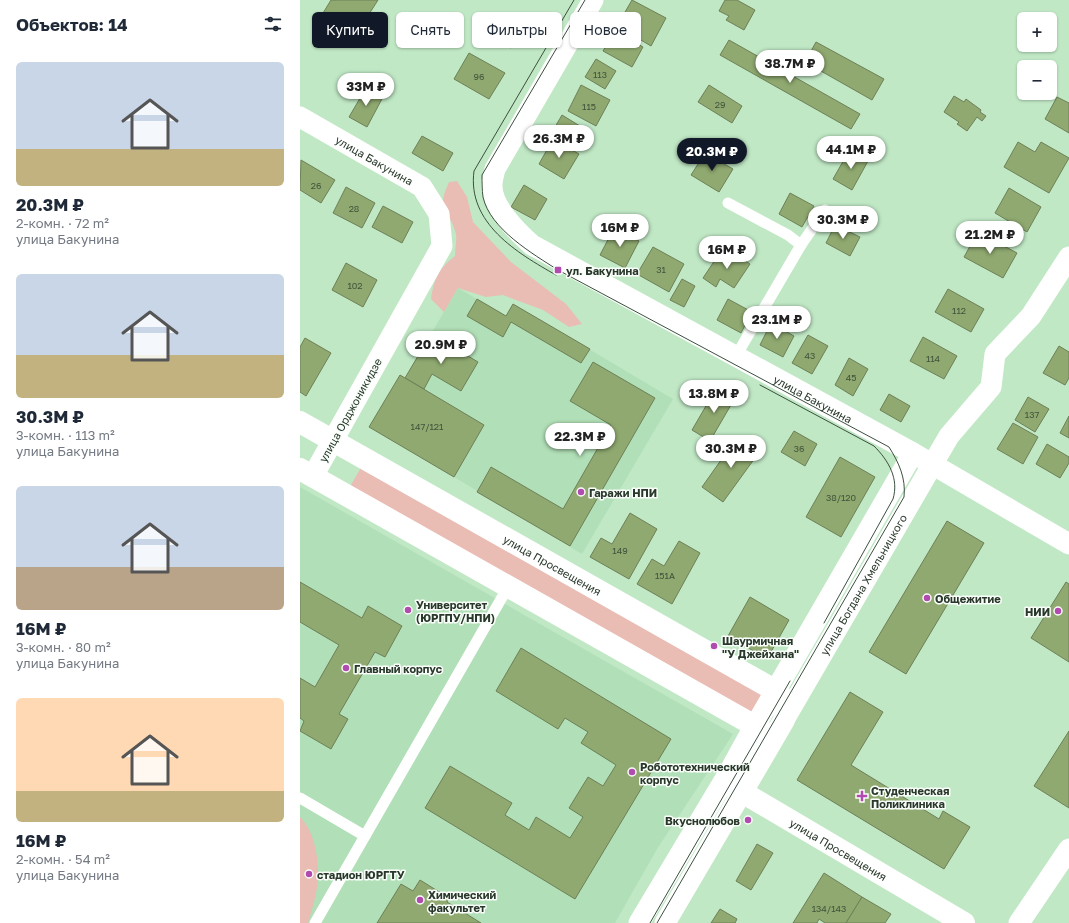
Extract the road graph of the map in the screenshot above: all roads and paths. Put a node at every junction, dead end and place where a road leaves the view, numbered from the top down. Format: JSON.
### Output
{"nodes":[{"id":1,"x":594,"y":0,"type":"edge"},
{"id":2,"x":300,"y":117,"type":"edge"},
{"id":3,"x":728,"y":203,"type":"dead end"},
{"id":4,"x":825,"y":210,"type":"dead end"},
{"id":5,"x":439,"y":214,"type":"joint"},
{"id":6,"x":801,"y":245,"type":"junction"},
{"id":7,"x":1069,"y":257,"type":"edge"},
{"id":8,"x":736,"y":356,"type":"junction"},
{"id":9,"x":300,"y":422,"type":"edge"},
{"id":10,"x":333,"y":441,"type":"junction"},
{"id":11,"x":913,"y":453,"type":"junction"},
{"id":12,"x":933,"y":464,"type":"junction"},
{"id":13,"x":306,"y":473,"type":"edge"},
{"id":14,"x":1069,"y":544,"type":"edge"},
{"id":15,"x":508,"y":586,"type":"junction"},
{"id":16,"x":775,"y":689,"type":"junction"},
{"id":17,"x":755,"y":726,"type":"junction"},
{"id":18,"x":779,"y":728,"type":"junction"},
{"id":19,"x":728,"y":773,"type":"junction"},
{"id":20,"x":742,"y":792,"type":"junction"},
{"id":21,"x":300,"y":798,"type":"edge"},
{"id":22,"x":365,"y":836,"type":"junction"},
{"id":23,"x":1069,"y":849,"type":"edge"},
{"id":24,"x":315,"y":923,"type":"edge"},
{"id":25,"x":639,"y":923,"type":"edge"},
{"id":26,"x":665,"y":923,"type":"edge"},
{"id":27,"x":964,"y":923,"type":"edge"},
{"id":28,"x":1019,"y":923,"type":"edge"}],
"edges":[{"from":1,"to":8,"type":"street","name":"улица Бакунина"},
{"from":2,"to":5,"type":"street","name":"улица Бакунина"},
{"from":3,"to":6,"type":"lane"},
{"from":4,"to":6,"type":"lane"},
{"from":5,"to":10,"type":"street","name":"улица Орджоникидзе"},
{"from":6,"to":8,"type":"lane"},
{"from":7,"to":12,"type":"street","name":"улица Богдана Хмельницкого"},
{"from":8,"to":11,"type":"street","name":"улица Бакунина"},
{"from":9,"to":10,"type":"street","name":"улица Просвещения"},
{"from":10,"to":13,"type":"street","name":"улица Орджоникидзе"},
{"from":10,"to":16,"type":"street","name":"улица Просвещения"},
{"from":11,"to":12,"type":"street","name":"улица Бакунина"},
{"from":11,"to":16,"type":"street","name":"улица Богдана Хмельницкого"},
{"from":12,"to":14,"type":"street","name":"улица Бакунина"},
{"from":12,"to":18,"type":"street","name":"улица Богдана Хмельницкого"},
{"from":13,"to":15,"type":"street"},
{"from":15,"to":17,"type":"street"},
{"from":15,"to":22,"type":"lane"},
{"from":16,"to":17,"type":"street","name":"улица Богдана Хмельницкого"},
{"from":16,"to":18,"type":"street","name":"улица Просвещения"},
{"from":17,"to":18,"type":"street"},
{"from":17,"to":19,"type":"street","name":"улица Богдана Хмельницкого"},
{"from":18,"to":20,"type":"street","name":"улица Богдана Хмельницкого"},
{"from":19,"to":20,"type":"street","name":"улица Просвещения"},
{"from":19,"to":25,"type":"street","name":"улица Богдана Хмельницкого"},
{"from":20,"to":26,"type":"street","name":"улица Богдана Хмельницкого"},
{"from":20,"to":27,"type":"street","name":"улица Просвещения"},
{"from":21,"to":22,"type":"lane"},
{"from":22,"to":24,"type":"lane"},
{"from":23,"to":28,"type":"street"}]}
